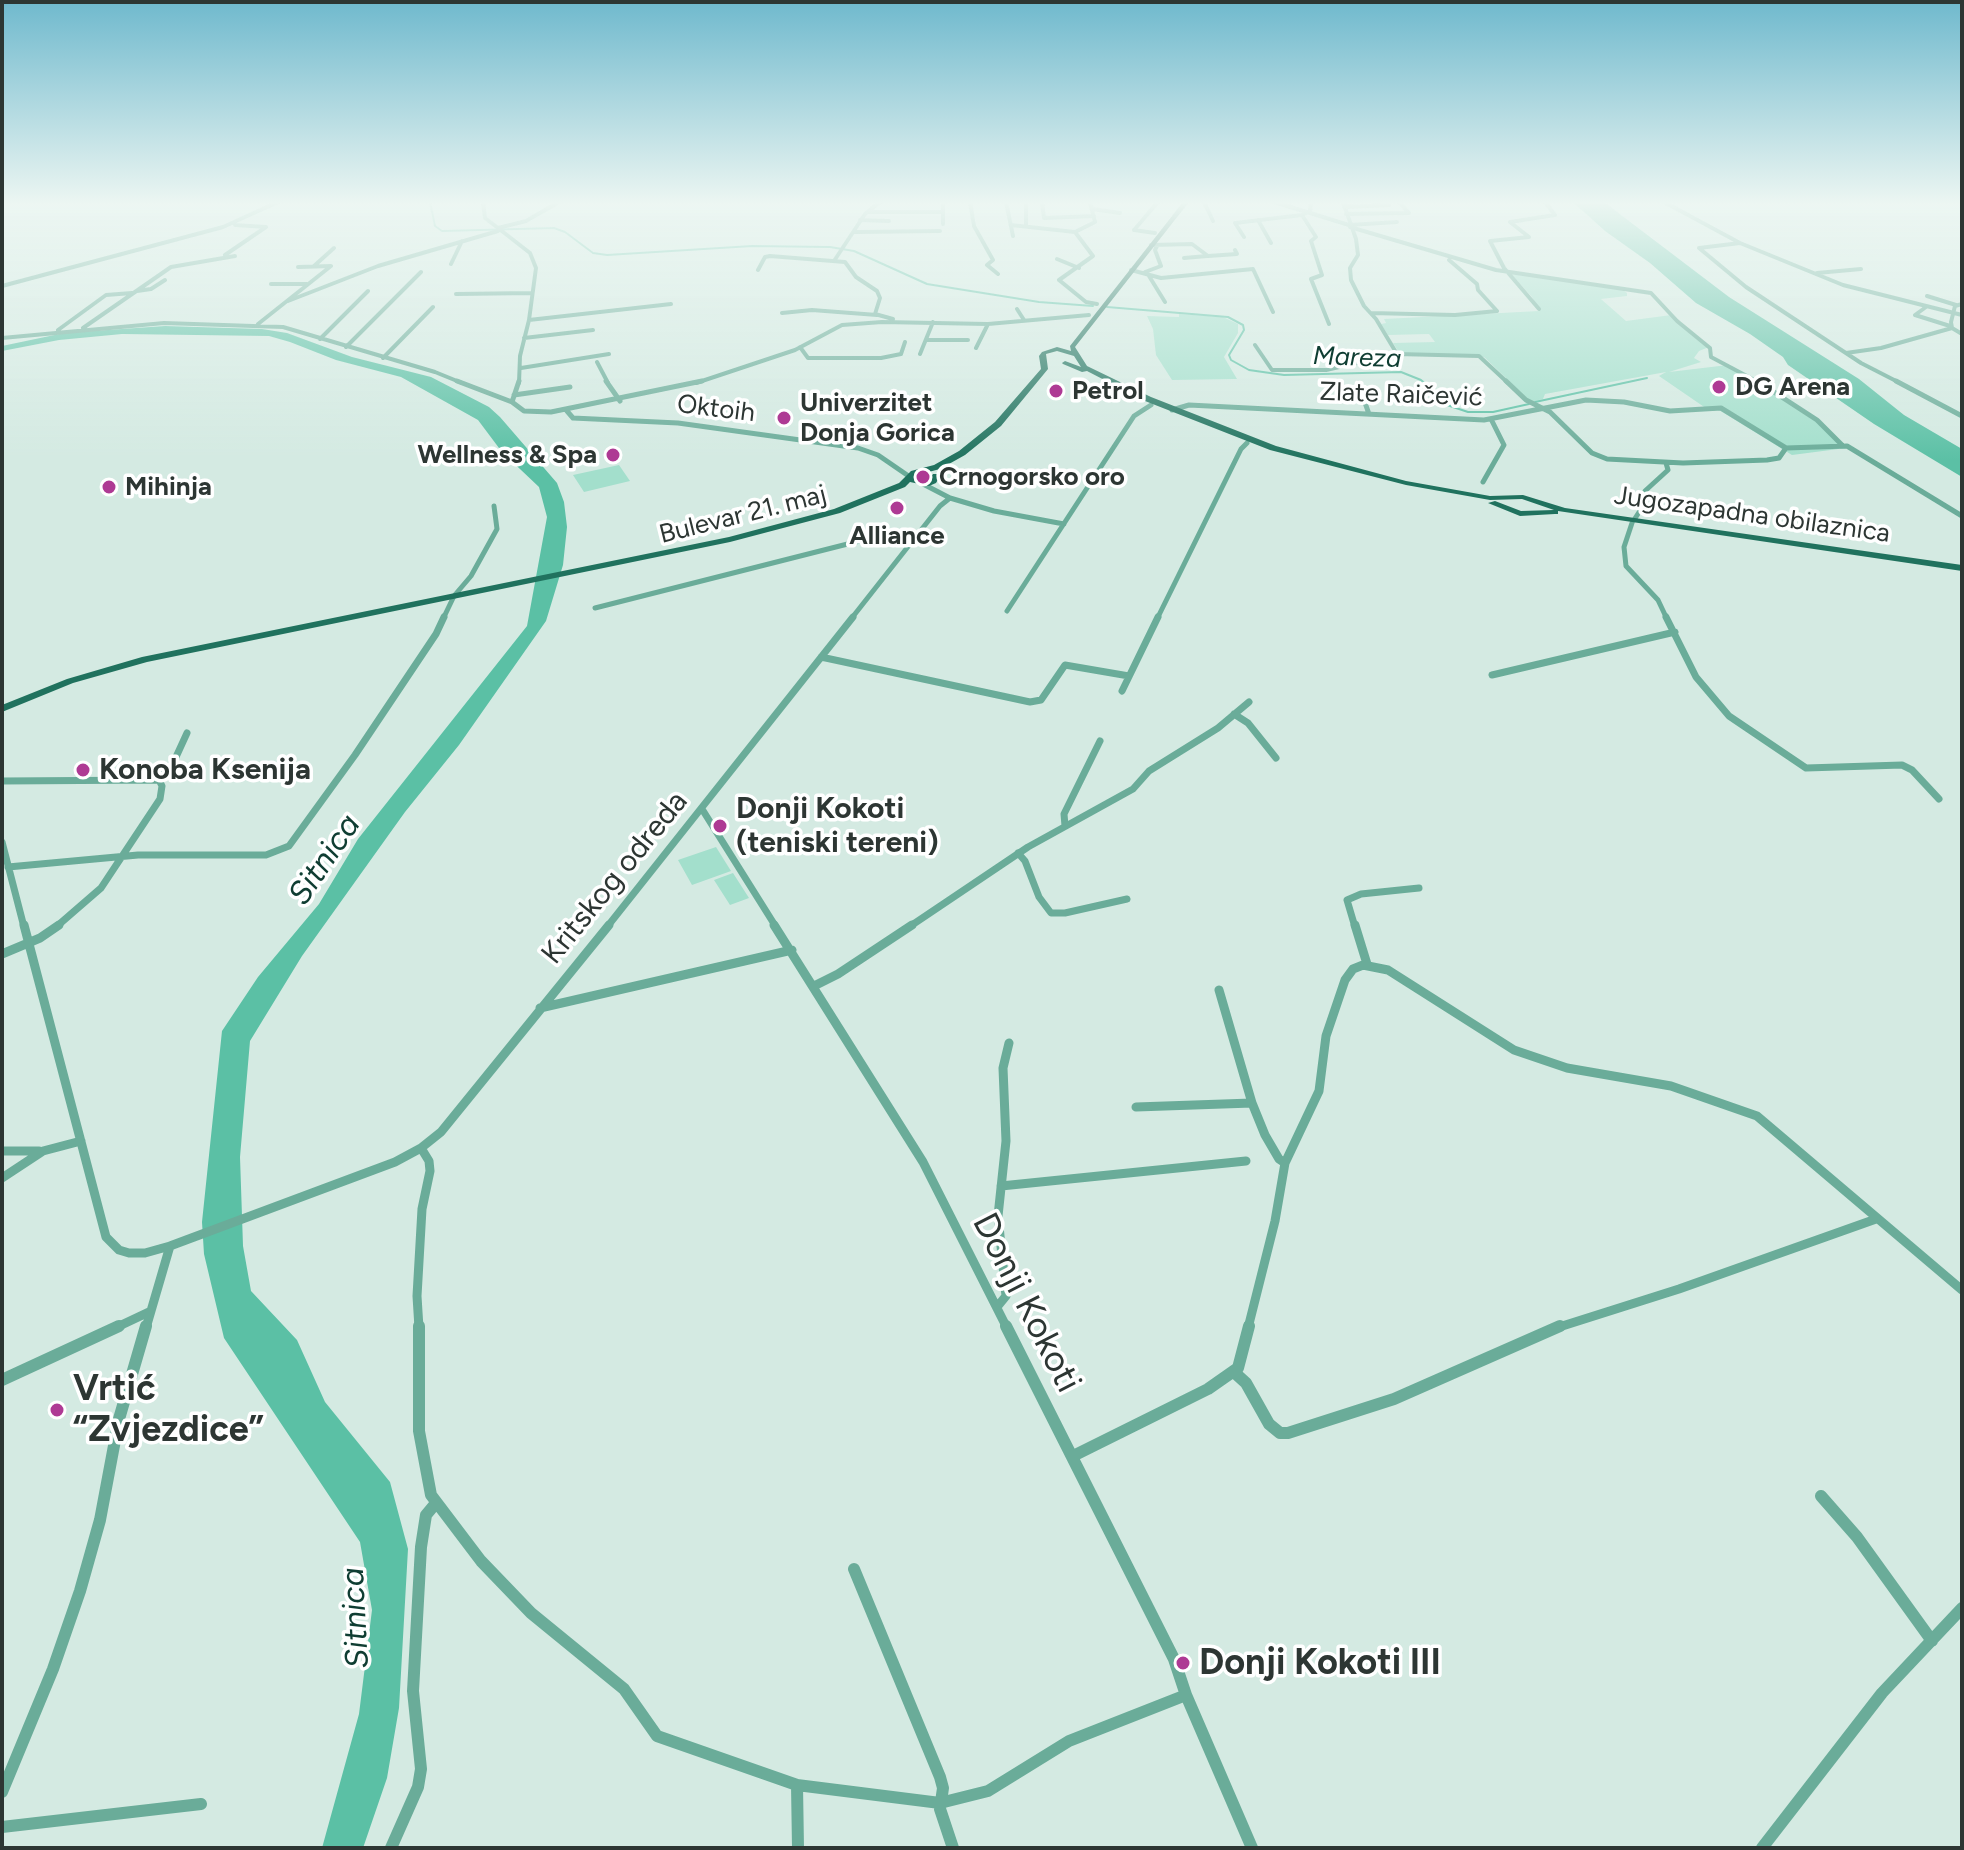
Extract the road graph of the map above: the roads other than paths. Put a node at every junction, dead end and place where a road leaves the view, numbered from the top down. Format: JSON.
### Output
{"nodes":[{"id":1,"x":140,"y":288,"type":"edge"},
{"id":2,"x":152,"y":288,"type":"edge"},
{"id":3,"x":303,"y":288,"type":"edge"},
{"id":4,"x":321,"y":288,"type":"edge"},
{"id":5,"x":405,"y":288,"type":"edge"},
{"id":6,"x":533,"y":288,"type":"edge"},
{"id":7,"x":873,"y":288,"type":"edge"},
{"id":8,"x":1068,"y":288,"type":"edge"},
{"id":9,"x":1110,"y":288,"type":"edge"},
{"id":10,"x":1116,"y":288,"type":"edge"},
{"id":11,"x":1157,"y":288,"type":"edge"},
{"id":12,"x":1262,"y":288,"type":"edge"},
{"id":13,"x":1315,"y":288,"type":"edge"},
{"id":14,"x":1356,"y":288,"type":"edge"},
{"id":15,"x":1478,"y":288,"type":"edge"},
{"id":16,"x":1522,"y":288,"type":"edge"},
{"id":17,"x":1614,"y":288,"type":"edge"},
{"id":18,"x":1748,"y":288,"type":"edge"},
{"id":19,"x":1856,"y":288,"type":"edge"},
{"id":20,"x":368,"y":291,"type":"dead end"},
{"id":21,"x":135,"y":292,"type":"junction"},
{"id":22,"x":532,"y":293,"type":"junction"},
{"id":23,"x":456,"y":294,"type":"dead end"},
{"id":24,"x":1927,"y":296,"type":"dead end"},
{"id":25,"x":288,"y":301,"type":"junction"},
{"id":26,"x":1165,"y":302,"type":"dead end"},
{"id":27,"x":671,"y":304,"type":"dead end"},
{"id":28,"x":1097,"y":304,"type":"junction"},
{"id":29,"x":1959,"y":304,"type":"edge"},
{"id":30,"x":433,"y":307,"type":"dead end"},
{"id":31,"x":1926,"y":307,"type":"junction"},
{"id":32,"x":1017,"y":309,"type":"dead end"},
{"id":33,"x":1539,"y":309,"type":"dead end"},
{"id":34,"x":1273,"y":312,"type":"dead end"},
{"id":35,"x":782,"y":313,"type":"dead end"},
{"id":36,"x":1371,"y":313,"type":"junction"},
{"id":37,"x":1953,"y":314,"type":"junction"},
{"id":38,"x":877,"y":315,"type":"junction"},
{"id":39,"x":1089,"y":315,"type":"junction"},
{"id":40,"x":1962,"y":315,"type":"edge"},
{"id":41,"x":529,"y":320,"type":"junction"},
{"id":42,"x":885,"y":320,"type":"junction"},
{"id":43,"x":1024,"y":320,"type":"junction"},
{"id":44,"x":933,"y":322,"type":"junction"},
{"id":45,"x":988,"y":324,"type":"junction"},
{"id":46,"x":1329,"y":324,"type":"dead end"},
{"id":47,"x":257,"y":325,"type":"junction"},
{"id":48,"x":1951,"y":327,"type":"junction"},
{"id":49,"x":82,"y":329,"type":"junction"},
{"id":50,"x":57,"y":330,"type":"junction"},
{"id":51,"x":593,"y":330,"type":"dead end"},
{"id":52,"x":1962,"y":334,"type":"edge"},
{"id":53,"x":2,"y":338,"type":"edge"},
{"id":54,"x":524,"y":338,"type":"junction"},
{"id":55,"x":320,"y":339,"type":"junction"},
{"id":56,"x":927,"y":340,"type":"junction"},
{"id":57,"x":968,"y":340,"type":"dead end"},
{"id":58,"x":905,"y":342,"type":"dead end"},
{"id":59,"x":1255,"y":345,"type":"dead end"},
{"id":60,"x":346,"y":347,"type":"junction"},
{"id":61,"x":800,"y":347,"type":"junction"},
{"id":62,"x":976,"y":348,"type":"dead end"},
{"id":63,"x":1057,"y":349,"type":"junction"},
{"id":64,"x":1845,"y":353,"type":"junction"},
{"id":65,"x":609,"y":354,"type":"dead end"},
{"id":66,"x":920,"y":354,"type":"dead end"},
{"id":67,"x":1397,"y":354,"type":"junction"},
{"id":68,"x":1075,"y":355,"type":"junction"},
{"id":69,"x":383,"y":358,"type":"junction"},
{"id":70,"x":1044,"y":360,"type":"junction"},
{"id":71,"x":597,"y":362,"type":"dead end"},
{"id":72,"x":521,"y":368,"type":"junction"},
{"id":73,"x":1057,"y":368,"type":"junction"},
{"id":74,"x":1358,"y":383,"type":"dead end"},
{"id":75,"x":570,"y":387,"type":"dead end"},
{"id":76,"x":513,"y":398,"type":"junction"},
{"id":77,"x":620,"y":401,"type":"junction"},
{"id":78,"x":1151,"y":405,"type":"junction"},
{"id":79,"x":1543,"y":409,"type":"junction"},
{"id":80,"x":1172,"y":410,"type":"junction"},
{"id":81,"x":567,"y":411,"type":"junction"},
{"id":82,"x":1369,"y":414,"type":"junction"},
{"id":83,"x":1962,"y":416,"type":"edge"},
{"id":84,"x":1491,"y":419,"type":"junction"},
{"id":85,"x":1247,"y":443,"type":"junction"},
{"id":86,"x":1842,"y":445,"type":"junction"},
{"id":87,"x":1786,"y":448,"type":"junction"},
{"id":88,"x":1666,"y":463,"type":"junction"},
{"id":89,"x":897,"y":467,"type":"junction"},
{"id":90,"x":923,"y":471,"type":"junction"},
{"id":91,"x":936,"y":478,"type":"junction"},
{"id":92,"x":916,"y":481,"type":"junction"},
{"id":93,"x":1483,"y":482,"type":"dead end"},
{"id":94,"x":938,"y":490,"type":"junction"},
{"id":95,"x":950,"y":498,"type":"junction"},
{"id":96,"x":1536,"y":502,"type":"junction"},
{"id":97,"x":1506,"y":503,"type":"junction"},
{"id":98,"x":494,"y":506,"type":"dead end"},
{"id":99,"x":1537,"y":512,"type":"junction"},
{"id":100,"x":1962,"y":516,"type":"edge"},
{"id":101,"x":1633,"y":522,"type":"junction"},
{"id":102,"x":1064,"y":524,"type":"junction"},
{"id":103,"x":920,"y":533,"type":"junction"},
{"id":104,"x":1962,"y":570,"type":"edge"},
{"id":105,"x":454,"y":596,"type":"junction"},
{"id":106,"x":595,"y":608,"type":"dead end"},
{"id":107,"x":1007,"y":611,"type":"dead end"},
{"id":108,"x":1675,"y":632,"type":"junction"},
{"id":109,"x":821,"y":657,"type":"junction"},
{"id":110,"x":1492,"y":675,"type":"dead end"},
{"id":111,"x":1129,"y":676,"type":"junction"},
{"id":112,"x":1122,"y":691,"type":"dead end"},
{"id":113,"x":1249,"y":702,"type":"dead end"},
{"id":114,"x":2,"y":709,"type":"edge"},
{"id":115,"x":1234,"y":714,"type":"junction"},
{"id":116,"x":187,"y":733,"type":"dead end"},
{"id":117,"x":1100,"y":741,"type":"dead end"},
{"id":118,"x":1276,"y":758,"type":"dead end"},
{"id":119,"x":159,"y":780,"type":"junction"},
{"id":120,"x":2,"y":781,"type":"edge"},
{"id":121,"x":1939,"y":799,"type":"dead end"},
{"id":122,"x":702,"y":809,"type":"junction"},
{"id":123,"x":1065,"y":826,"type":"junction"},
{"id":124,"x":2,"y":842,"type":"edge"},
{"id":125,"x":130,"y":844,"type":"junction"},
{"id":126,"x":1018,"y":853,"type":"junction"},
{"id":127,"x":138,"y":855,"type":"junction"},
{"id":128,"x":120,"y":859,"type":"junction"},
{"id":129,"x":8,"y":867,"type":"junction"},
{"id":130,"x":1419,"y":888,"type":"dead end"},
{"id":131,"x":1127,"y":899,"type":"dead end"},
{"id":132,"x":29,"y":944,"type":"junction"},
{"id":133,"x":792,"y":950,"type":"junction"},
{"id":134,"x":2,"y":954,"type":"edge"},
{"id":135,"x":1367,"y":964,"type":"junction"},
{"id":136,"x":814,"y":986,"type":"junction"},
{"id":137,"x":1219,"y":990,"type":"dead end"},
{"id":138,"x":540,"y":1008,"type":"junction"},
{"id":139,"x":1009,"y":1043,"type":"dead end"},
{"id":140,"x":1252,"y":1103,"type":"junction"},
{"id":141,"x":1136,"y":1107,"type":"dead end"},
{"id":142,"x":81,"y":1141,"type":"junction"},
{"id":143,"x":421,"y":1148,"type":"junction"},
{"id":144,"x":2,"y":1151,"type":"edge"},
{"id":145,"x":43,"y":1151,"type":"junction"},
{"id":146,"x":1246,"y":1161,"type":"dead end"},
{"id":147,"x":1285,"y":1163,"type":"junction"},
{"id":148,"x":2,"y":1178,"type":"edge"},
{"id":149,"x":1001,"y":1186,"type":"junction"},
{"id":150,"x":1876,"y":1219,"type":"junction"},
{"id":151,"x":170,"y":1246,"type":"junction"},
{"id":152,"x":1962,"y":1290,"type":"edge"},
{"id":153,"x":997,"y":1307,"type":"junction"},
{"id":154,"x":151,"y":1311,"type":"junction"},
{"id":155,"x":1235,"y":1373,"type":"junction"},
{"id":156,"x":2,"y":1380,"type":"edge"},
{"id":157,"x":1073,"y":1456,"type":"junction"},
{"id":158,"x":1821,"y":1496,"type":"dead end"},
{"id":159,"x":436,"y":1503,"type":"junction"},
{"id":160,"x":854,"y":1569,"type":"dead end"},
{"id":161,"x":1962,"y":1608,"type":"edge"},
{"id":162,"x":1932,"y":1641,"type":"junction"},
{"id":163,"x":1186,"y":1695,"type":"junction"},
{"id":164,"x":797,"y":1785,"type":"junction"},
{"id":165,"x":2,"y":1792,"type":"edge"},
{"id":166,"x":940,"y":1803,"type":"junction"},
{"id":167,"x":201,"y":1804,"type":"dead end"},
{"id":168,"x":2,"y":1827,"type":"edge"},
{"id":169,"x":391,"y":1848,"type":"edge"},
{"id":170,"x":798,"y":1848,"type":"edge"},
{"id":171,"x":953,"y":1848,"type":"edge"},
{"id":172,"x":1252,"y":1848,"type":"edge"},
{"id":173,"x":1762,"y":1848,"type":"edge"}],
"edges":[{"from":1,"to":21,"type":"street"},
{"from":2,"to":21,"type":"street"},
{"from":3,"to":25,"type":"street"},
{"from":4,"to":25,"type":"street"},
{"from":5,"to":60,"type":"street"},
{"from":6,"to":22,"type":"street"},
{"from":7,"to":38,"type":"street"},
{"from":8,"to":28,"type":"street"},
{"from":9,"to":28,"type":"main road"},
{"from":10,"to":68,"type":"main road"},
{"from":11,"to":26,"type":"street"},
{"from":12,"to":34,"type":"street"},
{"from":13,"to":46,"type":"street"},
{"from":14,"to":36,"type":"street"},
{"from":15,"to":36,"type":"street"},
{"from":16,"to":33,"type":"street"},
{"from":17,"to":86,"type":"street"},
{"from":18,"to":64,"type":"street"},
{"from":19,"to":31,"type":"street"},
{"from":20,"to":55,"type":"street"},
{"from":21,"to":49,"type":"street"},
{"from":21,"to":50,"type":"street"},
{"from":22,"to":23,"type":"street"},
{"from":22,"to":41,"type":"street"},
{"from":24,"to":29,"type":"street"},
{"from":25,"to":47,"type":"street"},
{"from":27,"to":41,"type":"street"},
{"from":28,"to":39,"type":"main road"},
{"from":29,"to":37,"type":"street"},
{"from":30,"to":69,"type":"street"},
{"from":31,"to":37,"type":"street"},
{"from":31,"to":48,"type":"street"},
{"from":32,"to":43,"type":"street"},
{"from":35,"to":38,"type":"street"},
{"from":36,"to":67,"type":"street"},
{"from":37,"to":40,"type":"street"},
{"from":37,"to":48,"type":"street"},
{"from":38,"to":42,"type":"street"},
{"from":39,"to":43,"type":"street"},
{"from":39,"to":63,"type":"main road"},
{"from":41,"to":54,"type":"street"},
{"from":42,"to":44,"type":"street"},
{"from":42,"to":61,"type":"street"},
{"from":43,"to":45,"type":"street"},
{"from":44,"to":45,"type":"street"},
{"from":44,"to":56,"type":"street"},
{"from":45,"to":62,"type":"street"},
{"from":47,"to":49,"type":"street"},
{"from":47,"to":55,"type":"street"},
{"from":48,"to":52,"type":"street"},
{"from":48,"to":64,"type":"street"},
{"from":49,"to":50,"type":"street"},
{"from":50,"to":53,"type":"street"},
{"from":51,"to":54,"type":"street"},
{"from":54,"to":72,"type":"street"},
{"from":55,"to":60,"type":"street"},
{"from":56,"to":57,"type":"street"},
{"from":56,"to":66,"type":"street"},
{"from":58,"to":61,"type":"street"},
{"from":59,"to":67,"type":"street"},
{"from":60,"to":69,"type":"street"},
{"from":61,"to":77,"type":"street"},
{"from":63,"to":68,"type":"main road"},
{"from":63,"to":70,"type":"main road"},
{"from":64,"to":83,"type":"street"},
{"from":65,"to":72,"type":"street"},
{"from":67,"to":79,"type":"street"},
{"from":68,"to":73,"type":"main road"},
{"from":68,"to":80,"type":"main road"},
{"from":69,"to":76,"type":"street"},
{"from":70,"to":73,"type":"main road"},
{"from":70,"to":90,"type":"main road"},
{"from":71,"to":77,"type":"street"},
{"from":72,"to":76,"type":"street"},
{"from":73,"to":78,"type":"main road"},
{"from":73,"to":91,"type":"main road"},
{"from":74,"to":82,"type":"street"},
{"from":75,"to":76,"type":"street"},
{"from":76,"to":81,"type":"street"},
{"from":77,"to":81,"type":"street"},
{"from":78,"to":85,"type":"main road"},
{"from":78,"to":102,"type":"street"},
{"from":79,"to":84,"type":"street","name":"Zlate Raičević"},
{"from":79,"to":87,"type":"street","name":"Zlate Raičević"},
{"from":79,"to":88,"type":"street"},
{"from":80,"to":82,"type":"street","name":"Zlate Raičević"},
{"from":80,"to":97,"type":"main road"},
{"from":81,"to":89,"type":"street","name":"Oktoih"},
{"from":82,"to":84,"type":"street","name":"Zlate Raičević"},
{"from":84,"to":93,"type":"street"},
{"from":85,"to":97,"type":"main road"},
{"from":85,"to":111,"type":"street"},
{"from":86,"to":87,"type":"street"},
{"from":86,"to":100,"type":"street"},
{"from":87,"to":88,"type":"street"},
{"from":88,"to":101,"type":"street"},
{"from":89,"to":90,"type":"street","name":"Oktoih"},
{"from":89,"to":92,"type":"street","name":"Oktoih"},
{"from":90,"to":91,"type":"main road"},
{"from":90,"to":92,"type":"main road"},
{"from":91,"to":92,"type":"main road"},
{"from":91,"to":94,"type":"street"},
{"from":92,"to":94,"type":"street"},
{"from":92,"to":105,"type":"main road","name":"Bulevar 21. maj"},
{"from":94,"to":95,"type":"street"},
{"from":95,"to":102,"type":"street"},
{"from":95,"to":103,"type":"street","name":"Kritskog odreda"},
{"from":96,"to":97,"type":"main road","name":"Jugozapadna obilaznica"},
{"from":96,"to":99,"type":"main road"},
{"from":96,"to":101,"type":"main road","name":"Jugozapadna obilaznica"},
{"from":97,"to":99,"type":"main road","name":"Jugozapadna obilaznica"},
{"from":98,"to":105,"type":"street"},
{"from":99,"to":101,"type":"main road","name":"Jugozapadna obilaznica"},
{"from":101,"to":104,"type":"main road","name":"Jugozapadna obilaznica"},
{"from":101,"to":108,"type":"street"},
{"from":102,"to":107,"type":"street"},
{"from":103,"to":106,"type":"street"},
{"from":103,"to":109,"type":"street","name":"Kritskog odreda"},
{"from":105,"to":114,"type":"main road","name":"Bulevar 21. maj"},
{"from":105,"to":127,"type":"street"},
{"from":108,"to":110,"type":"street"},
{"from":108,"to":121,"type":"street"},
{"from":109,"to":111,"type":"street"},
{"from":109,"to":122,"type":"street","name":"Kritskog odreda"},
{"from":111,"to":112,"type":"street"},
{"from":113,"to":115,"type":"street"},
{"from":115,"to":118,"type":"street"},
{"from":115,"to":123,"type":"street"},
{"from":116,"to":119,"type":"street"},
{"from":117,"to":123,"type":"street"},
{"from":119,"to":120,"type":"street"},
{"from":119,"to":125,"type":"street"},
{"from":122,"to":133,"type":"street","name":"Donji Kokoti"},
{"from":122,"to":138,"type":"street","name":"Kritskog odreda"},
{"from":123,"to":126,"type":"street"},
{"from":124,"to":129,"type":"street","name":"Kritskog odreda"},
{"from":125,"to":127,"type":"street"},
{"from":125,"to":128,"type":"street"},
{"from":126,"to":131,"type":"street"},
{"from":126,"to":136,"type":"street"},
{"from":127,"to":128,"type":"street"},
{"from":128,"to":129,"type":"street"},
{"from":128,"to":132,"type":"street"},
{"from":129,"to":132,"type":"street","name":"Kritskog odreda"},
{"from":130,"to":135,"type":"street"},
{"from":132,"to":134,"type":"street"},
{"from":132,"to":142,"type":"street","name":"Kritskog odreda"},
{"from":133,"to":136,"type":"street","name":"Donji Kokoti"},
{"from":133,"to":138,"type":"street"},
{"from":135,"to":147,"type":"street"},
{"from":135,"to":150,"type":"street"},
{"from":136,"to":153,"type":"street","name":"Donji Kokoti"},
{"from":137,"to":140,"type":"street"},
{"from":138,"to":143,"type":"street","name":"Kritskog odreda"},
{"from":139,"to":149,"type":"street"},
{"from":140,"to":141,"type":"street"},
{"from":140,"to":147,"type":"street"},
{"from":142,"to":145,"type":"street"},
{"from":142,"to":151,"type":"street","name":"Kritskog odreda"},
{"from":143,"to":151,"type":"street","name":"Kritskog odreda"},
{"from":143,"to":159,"type":"street"},
{"from":144,"to":145,"type":"street"},
{"from":145,"to":148,"type":"street"},
{"from":146,"to":149,"type":"street"},
{"from":147,"to":155,"type":"street"},
{"from":149,"to":153,"type":"street"},
{"from":150,"to":152,"type":"street"},
{"from":150,"to":155,"type":"street"},
{"from":151,"to":154,"type":"street"},
{"from":153,"to":157,"type":"street","name":"Donji Kokoti"},
{"from":154,"to":156,"type":"street"},
{"from":154,"to":165,"type":"street"},
{"from":155,"to":157,"type":"street"},
{"from":157,"to":163,"type":"street","name":"Donji Kokoti"},
{"from":158,"to":162,"type":"street"},
{"from":159,"to":164,"type":"street"},
{"from":159,"to":169,"type":"street"},
{"from":160,"to":166,"type":"street"},
{"from":161,"to":162,"type":"street"},
{"from":162,"to":173,"type":"street"},
{"from":163,"to":166,"type":"street"},
{"from":163,"to":172,"type":"street","name":"Donji Kokoti"},
{"from":164,"to":166,"type":"street"},
{"from":164,"to":170,"type":"street"},
{"from":166,"to":171,"type":"street"},
{"from":167,"to":168,"type":"street"}]}
